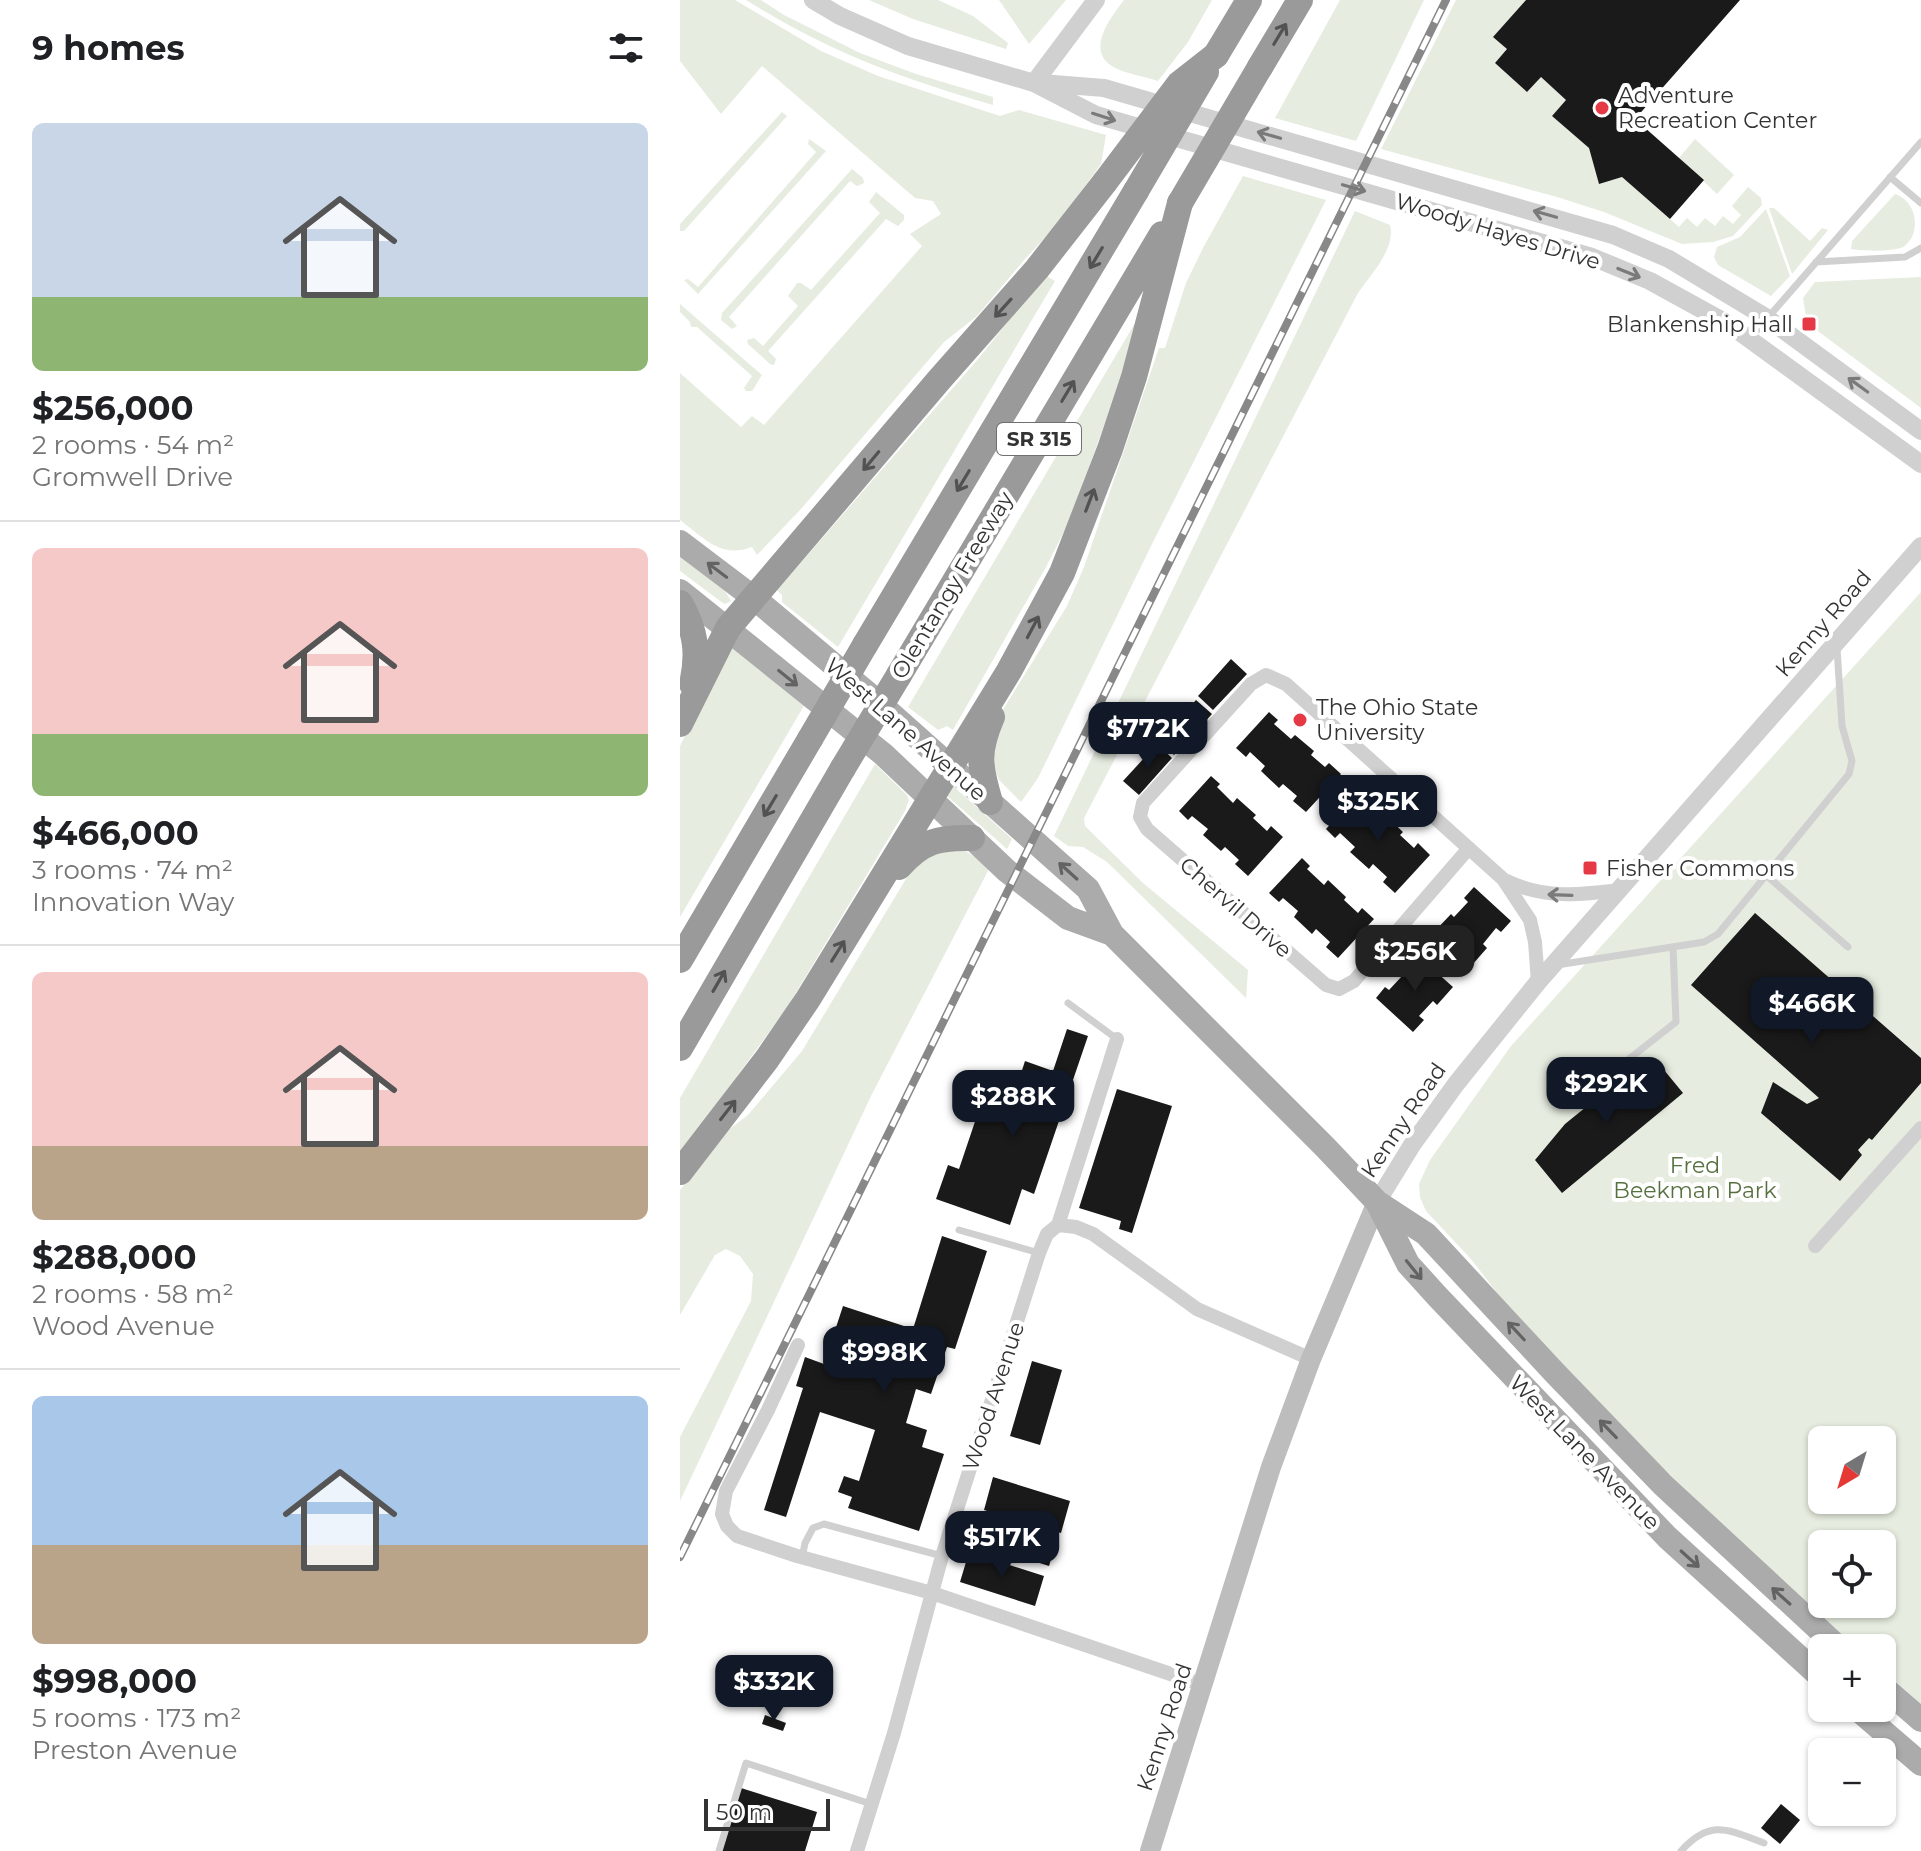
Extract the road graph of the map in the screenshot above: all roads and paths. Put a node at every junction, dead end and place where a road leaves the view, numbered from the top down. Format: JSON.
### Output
{"nodes":[{"id":1,"x":813,"y":0,"type":"edge"},
{"id":2,"x":1096,"y":0,"type":"edge"},
{"id":3,"x":1249,"y":0,"type":"edge"},
{"id":4,"x":1300,"y":0,"type":"edge"},
{"id":5,"x":1216,"y":55,"type":"junction"},
{"id":6,"x":1034,"y":83,"type":"junction"},
{"id":7,"x":1921,"y":142,"type":"edge"},
{"id":8,"x":1890,"y":177,"type":"junction"},
{"id":9,"x":1180,"y":203,"type":"junction"},
{"id":10,"x":1921,"y":203,"type":"edge"},
{"id":11,"x":1921,"y":248,"type":"edge"},
{"id":12,"x":1816,"y":262,"type":"junction"},
{"id":13,"x":1767,"y":318,"type":"junction"},
{"id":14,"x":1750,"y":339,"type":"junction"},
{"id":15,"x":1921,"y":431,"type":"edge"},
{"id":16,"x":1921,"y":464,"type":"edge"},
{"id":17,"x":680,"y":542,"type":"edge"},
{"id":18,"x":1921,"y":546,"type":"edge"},
{"id":19,"x":680,"y":591,"type":"edge"},
{"id":20,"x":754,"y":598,"type":"junction"},
{"id":21,"x":680,"y":603,"type":"edge"},
{"id":22,"x":728,"y":628,"type":"junction"},
{"id":23,"x":1837,"y":644,"type":"junction"},
{"id":24,"x":1009,"y":671,"type":"junction"},
{"id":25,"x":682,"y":719,"type":"edge"},
{"id":26,"x":950,"y":766,"type":"junction"},
{"id":27,"x":929,"y":798,"type":"junction"},
{"id":28,"x":990,"y":802,"type":"junction"},
{"id":29,"x":972,"y":838,"type":"junction"},
{"id":30,"x":1469,"y":848,"type":"junction"},
{"id":31,"x":1766,"y":875,"type":"junction"},
{"id":32,"x":1503,"y":879,"type":"junction"},
{"id":33,"x":1620,"y":890,"type":"junction"},
{"id":34,"x":867,"y":903,"type":"junction"},
{"id":35,"x":1112,"y":934,"type":"junction"},
{"id":36,"x":1673,"y":947,"type":"junction"},
{"id":37,"x":1848,"y":947,"type":"dead end"},
{"id":38,"x":680,"y":960,"type":"edge"},
{"id":39,"x":1551,"y":966,"type":"junction"},
{"id":40,"x":1538,"y":982,"type":"junction"},
{"id":41,"x":1068,"y":1003,"type":"dead end"},
{"id":42,"x":1117,"y":1039,"type":"joint"},
{"id":43,"x":680,"y":1048,"type":"edge"},
{"id":44,"x":1606,"y":1077,"type":"dead end"},
{"id":45,"x":1921,"y":1128,"type":"edge"},
{"id":46,"x":680,"y":1172,"type":"edge"},
{"id":47,"x":1377,"y":1202,"type":"junction"},
{"id":48,"x":1058,"y":1225,"type":"junction"},
{"id":49,"x":959,"y":1230,"type":"dead end"},
{"id":50,"x":1815,"y":1246,"type":"dead end"},
{"id":51,"x":1039,"y":1253,"type":"junction"},
{"id":52,"x":798,"y":1345,"type":"dead end"},
{"id":53,"x":1311,"y":1359,"type":"junction"},
{"id":54,"x":942,"y":1556,"type":"junction"},
{"id":55,"x":802,"y":1558,"type":"junction"},
{"id":56,"x":932,"y":1593,"type":"junction"},
{"id":57,"x":1823,"y":1634,"type":"edge"},
{"id":58,"x":1808,"y":1665,"type":"edge"},
{"id":59,"x":1203,"y":1685,"type":"junction"},
{"id":60,"x":1896,"y":1698,"type":"edge"},
{"id":61,"x":1921,"y":1720,"type":"edge"},
{"id":62,"x":1872,"y":1722,"type":"edge"},
{"id":63,"x":1921,"y":1764,"type":"edge"},
{"id":64,"x":871,"y":1804,"type":"junction"},
{"id":65,"x":1764,"y":1843,"type":"dead end"},
{"id":66,"x":719,"y":1851,"type":"edge"},
{"id":67,"x":857,"y":1851,"type":"edge"},
{"id":68,"x":1150,"y":1851,"type":"edge"},
{"id":69,"x":1681,"y":1851,"type":"edge"}],
"edges":[{"from":1,"to":6,"type":"street","name":"Woody Hayes Drive"},
{"from":2,"to":6,"type":"street"},
{"from":3,"to":5,"type":"highway","name":"Olentangy Freeway","number":"SR 315"},
{"from":9,"to":4,"type":"highway","name":"Olentangy Freeway","number":"SR 315","one_way":true,"bridge":true},
{"from":5,"to":20,"type":"highway","one_way":true,"bridge":true},
{"from":5,"to":38,"type":"highway","name":"Olentangy Freeway","number":"SR 315","one_way":true,"bridge":true},
{"from":13,"to":6,"type":"street","name":"Woody Hayes Drive","one_way":true},
{"from":6,"to":14,"type":"street","name":"Woody Hayes Drive","one_way":true},
{"from":7,"to":8,"type":"lane"},
{"from":8,"to":10,"type":"lane"},
{"from":8,"to":12,"type":"lane"},
{"from":24,"to":9,"type":"highway","one_way":true},
{"from":43,"to":9,"type":"highway","name":"Olentangy Freeway","number":"SR 315","one_way":true,"bridge":true},
{"from":11,"to":12,"type":"lane"},
{"from":12,"to":13,"type":"lane"},
{"from":13,"to":14,"type":"lane"},
{"from":15,"to":13,"type":"street","name":"Woody Hayes Drive","one_way":true},
{"from":14,"to":16,"type":"street","name":"Woody Hayes Drive"},
{"from":20,"to":17,"type":"main road","name":"West Lane Avenue","one_way":true},
{"from":18,"to":23,"type":"street","name":"Kenny Road"},
{"from":19,"to":22,"type":"main road","name":"West Lane Avenue"},
{"from":20,"to":22,"type":"highway"},
{"from":20,"to":26,"type":"main road","name":"West Lane Avenue"},
{"from":21,"to":25,"type":"highway"},
{"from":22,"to":25,"type":"highway"},
{"from":22,"to":27,"type":"main road","name":"West Lane Avenue","one_way":true},
{"from":23,"to":31,"type":"lane"},
{"from":23,"to":33,"type":"street","name":"Kenny Road"},
{"from":24,"to":26,"type":"highway"},
{"from":24,"to":28,"type":"highway"},
{"from":26,"to":27,"type":"highway"},
{"from":26,"to":28,"type":"main road","name":"West Lane Avenue"},
{"from":27,"to":29,"type":"main road","name":"West Lane Avenue"},
{"from":27,"to":34,"type":"highway"},
{"from":35,"to":28,"type":"main road","name":"West Lane Avenue","one_way":true},
{"from":29,"to":34,"type":"highway"},
{"from":29,"to":35,"type":"main road","name":"West Lane Avenue"},
{"from":30,"to":30,"type":"street","name":"Chervil Drive"},
{"from":30,"to":32,"type":"street"},
{"from":31,"to":36,"type":"lane"},
{"from":31,"to":37,"type":"lane"},
{"from":33,"to":32,"type":"street","one_way":true},
{"from":32,"to":40,"type":"street"},
{"from":33,"to":39,"type":"street","name":"Kenny Road"},
{"from":46,"to":34,"type":"highway","one_way":true},
{"from":35,"to":47,"type":"main road","name":"West Lane Avenue"},
{"from":36,"to":39,"type":"lane"},
{"from":36,"to":44,"type":"lane"},
{"from":39,"to":40,"type":"street","name":"Kenny Road"},
{"from":40,"to":47,"type":"street","name":"Kenny Road"},
{"from":41,"to":42,"type":"lane"},
{"from":42,"to":48,"type":"street","name":"Wood Avenue"},
{"from":45,"to":50,"type":"street"},
{"from":47,"to":53,"type":"main road","name":"Kenny Road"},
{"from":57,"to":47,"type":"main road","name":"West Lane Avenue","one_way":true},
{"from":47,"to":58,"type":"main road","name":"West Lane Avenue","one_way":true},
{"from":48,"to":51,"type":"street","name":"Wood Avenue"},
{"from":48,"to":53,"type":"street"},
{"from":49,"to":51,"type":"lane"},
{"from":51,"to":54,"type":"street","name":"Wood Avenue"},
{"from":52,"to":55,"type":"street"},
{"from":53,"to":59,"type":"main road","name":"Kenny Road"},
{"from":54,"to":55,"type":"lane"},
{"from":54,"to":56,"type":"street","name":"Wood Avenue"},
{"from":55,"to":56,"type":"street"},
{"from":56,"to":59,"type":"street"},
{"from":56,"to":64,"type":"street","name":"Wood Avenue"},
{"from":59,"to":68,"type":"main road","name":"Kenny Road"},
{"from":60,"to":61,"type":"main road"},
{"from":62,"to":63,"type":"main road"},
{"from":64,"to":66,"type":"lane"},
{"from":64,"to":67,"type":"street","name":"Wood Avenue"},
{"from":65,"to":69,"type":"lane"}]}
